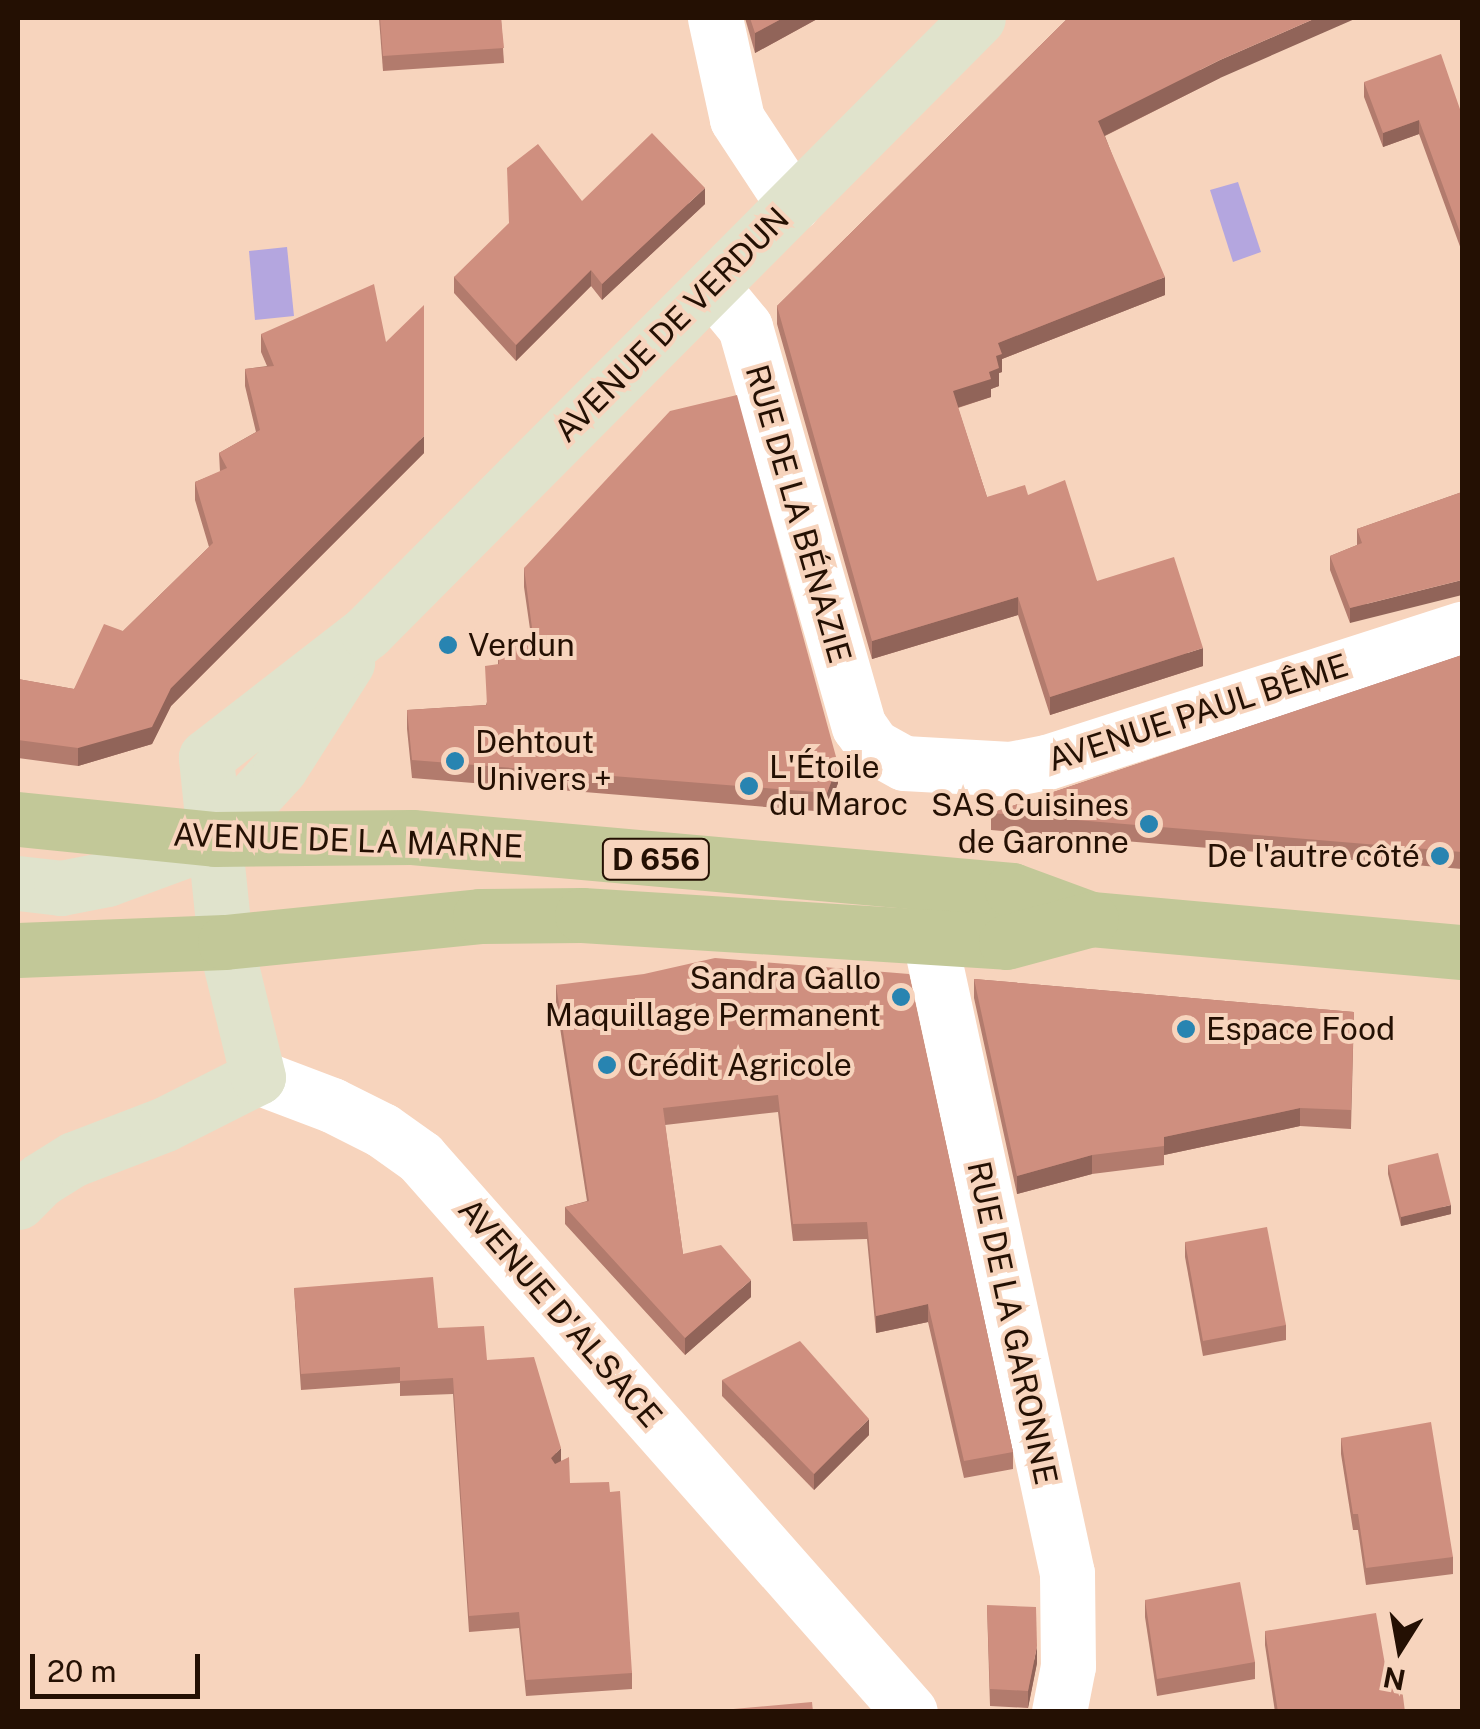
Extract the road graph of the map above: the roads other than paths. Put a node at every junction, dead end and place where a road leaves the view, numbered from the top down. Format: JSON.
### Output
{"nodes":[{"id":1,"x":715,"y":18,"type":"edge"},
{"id":2,"x":978,"y":18,"type":"edge"},
{"id":3,"x":793,"y":204,"type":"junction"},
{"id":4,"x":712,"y":287,"type":"junction"},
{"id":5,"x":1462,"y":628,"type":"edge"},
{"id":6,"x":874,"y":746,"type":"joint"},
{"id":7,"x":18,"y":818,"type":"edge"},
{"id":8,"x":215,"y":839,"type":"junction"},
{"id":9,"x":18,"y":882,"type":"edge"},
{"id":10,"x":1092,"y":919,"type":"junction"},
{"id":11,"x":928,"y":936,"type":"junction"},
{"id":12,"x":224,"y":942,"type":"junction"},
{"id":13,"x":18,"y":950,"type":"edge"},
{"id":14,"x":1462,"y":952,"type":"edge"},
{"id":15,"x":258,"y":1077,"type":"junction"},
{"id":16,"x":18,"y":1202,"type":"edge"},
{"id":17,"x":910,"y":1712,"type":"edge"},
{"id":18,"x":1059,"y":1712,"type":"edge"}],
"edges":[{"from":1,"to":3,"type":"street"},
{"from":2,"to":3,"type":"main road","name":"AVENUE DE VERDUN"},
{"from":3,"to":4,"type":"main road","name":"AVENUE DE VERDUN"},
{"from":4,"to":6,"type":"street","name":"RUE DE LA BÉNAZIE"},
{"from":4,"to":8,"type":"main road","name":"AVENUE DE VERDUN"},
{"from":5,"to":6,"type":"street","name":"AVENUE PAUL BÊME"},
{"from":7,"to":8,"type":"main road","name":"AVENUE DE LA MARNE","number":"D 656"},
{"from":8,"to":9,"type":"main road"},
{"from":8,"to":10,"type":"main road","name":"AVENUE DE LA MARNE","number":"D 656"},
{"from":8,"to":12,"type":"main road"},
{"from":10,"to":11,"type":"main road","name":"AVENUE DE LA MARNE","number":"D 656"},
{"from":10,"to":14,"type":"main road","name":"AVENUE DE LA MARNE","number":"D 656"},
{"from":11,"to":12,"type":"main road","name":"AVENUE DE LA MARNE","number":"D 656"},
{"from":11,"to":18,"type":"street","name":"RUE DE LA GARONNE"},
{"from":12,"to":13,"type":"main road","name":"AVENUE DE LA MARNE","number":"D 656"},
{"from":12,"to":15,"type":"main road"},
{"from":15,"to":16,"type":"main road"},
{"from":15,"to":17,"type":"street","name":"AVENUE D'ALSACE"}]}
